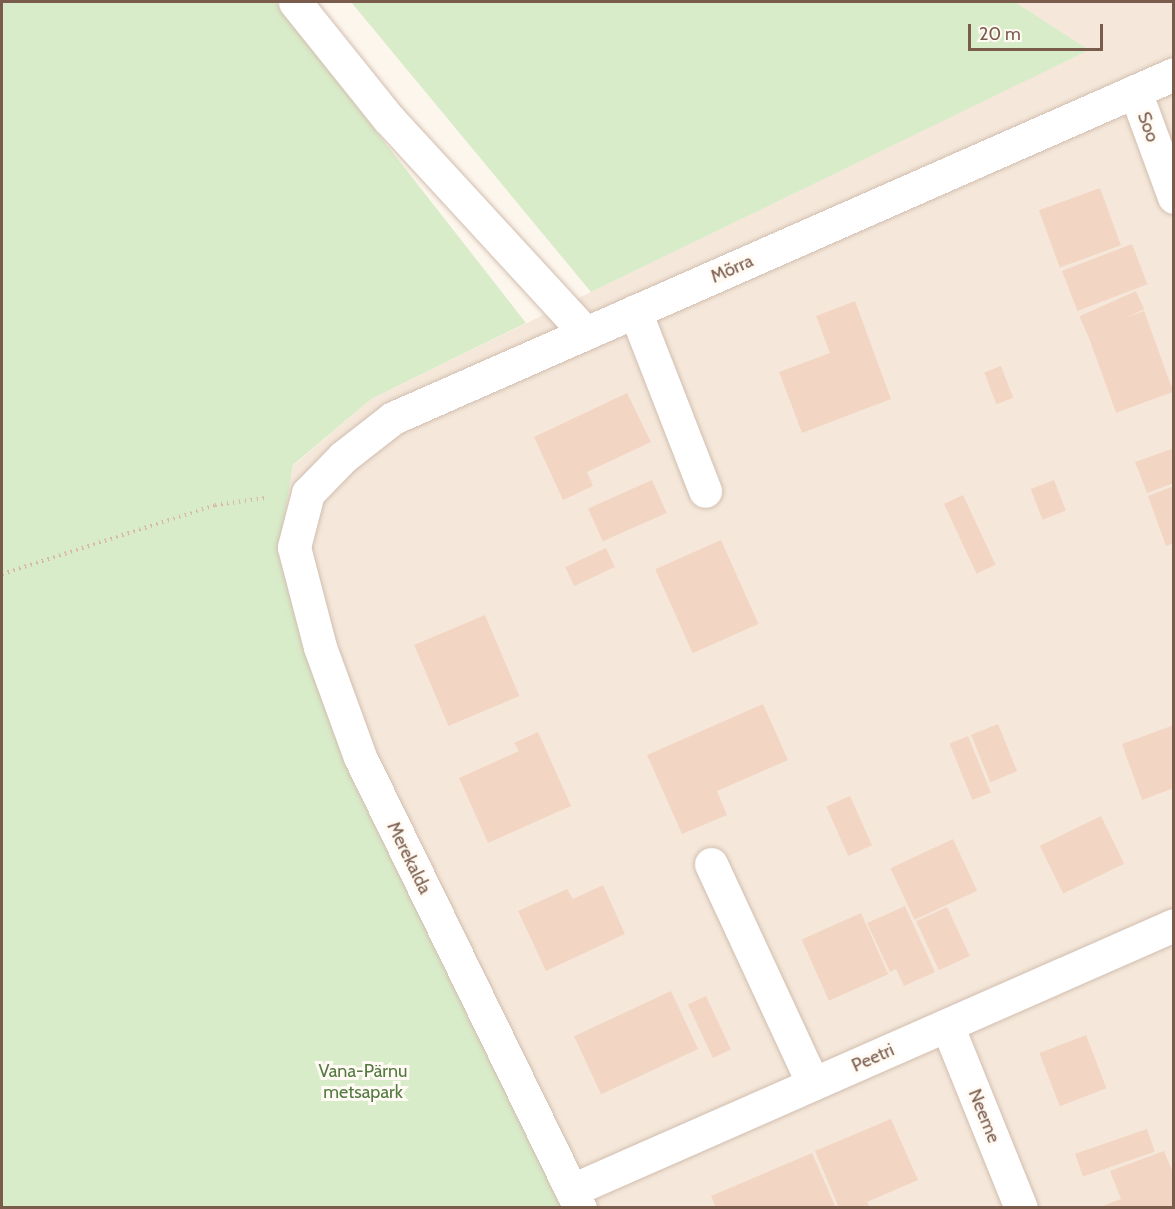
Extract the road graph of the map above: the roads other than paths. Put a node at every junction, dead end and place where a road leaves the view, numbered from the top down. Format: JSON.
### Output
{"nodes":[{"id":1,"x":295,"y":2,"type":"edge"},
{"id":2,"x":1173,"y":74,"type":"edge"},
{"id":3,"x":1135,"y":91,"type":"junction"},
{"id":4,"x":1173,"y":197,"type":"edge"},
{"id":5,"x":635,"y":311,"type":"junction"},
{"id":6,"x":586,"y":333,"type":"junction"},
{"id":7,"x":705,"y":491,"type":"dead end"},
{"id":8,"x":308,"y":493,"type":"joint"},
{"id":9,"x":711,"y":864,"type":"dead end"},
{"id":10,"x":1173,"y":925,"type":"edge"},
{"id":11,"x":947,"y":1025,"type":"junction"},
{"id":12,"x":813,"y":1084,"type":"junction"},
{"id":13,"x":576,"y":1199,"type":"edge"},
{"id":14,"x":1021,"y":1208,"type":"edge"}],
"edges":[{"from":1,"to":6,"type":"street"},
{"from":2,"to":3,"type":"street","name":"Mõrra"},
{"from":3,"to":4,"type":"street","name":"Soo"},
{"from":3,"to":5,"type":"street","name":"Mõrra"},
{"from":5,"to":6,"type":"street","name":"Mõrra"},
{"from":5,"to":7,"type":"street"},
{"from":6,"to":8,"type":"street","name":"Mõrra"},
{"from":8,"to":13,"type":"street","name":"Merekalda"},
{"from":9,"to":12,"type":"street"},
{"from":10,"to":11,"type":"street","name":"Peetri"},
{"from":11,"to":12,"type":"street","name":"Peetri"},
{"from":11,"to":14,"type":"street","name":"Neeme"},
{"from":12,"to":13,"type":"street","name":"Peetri"}]}
